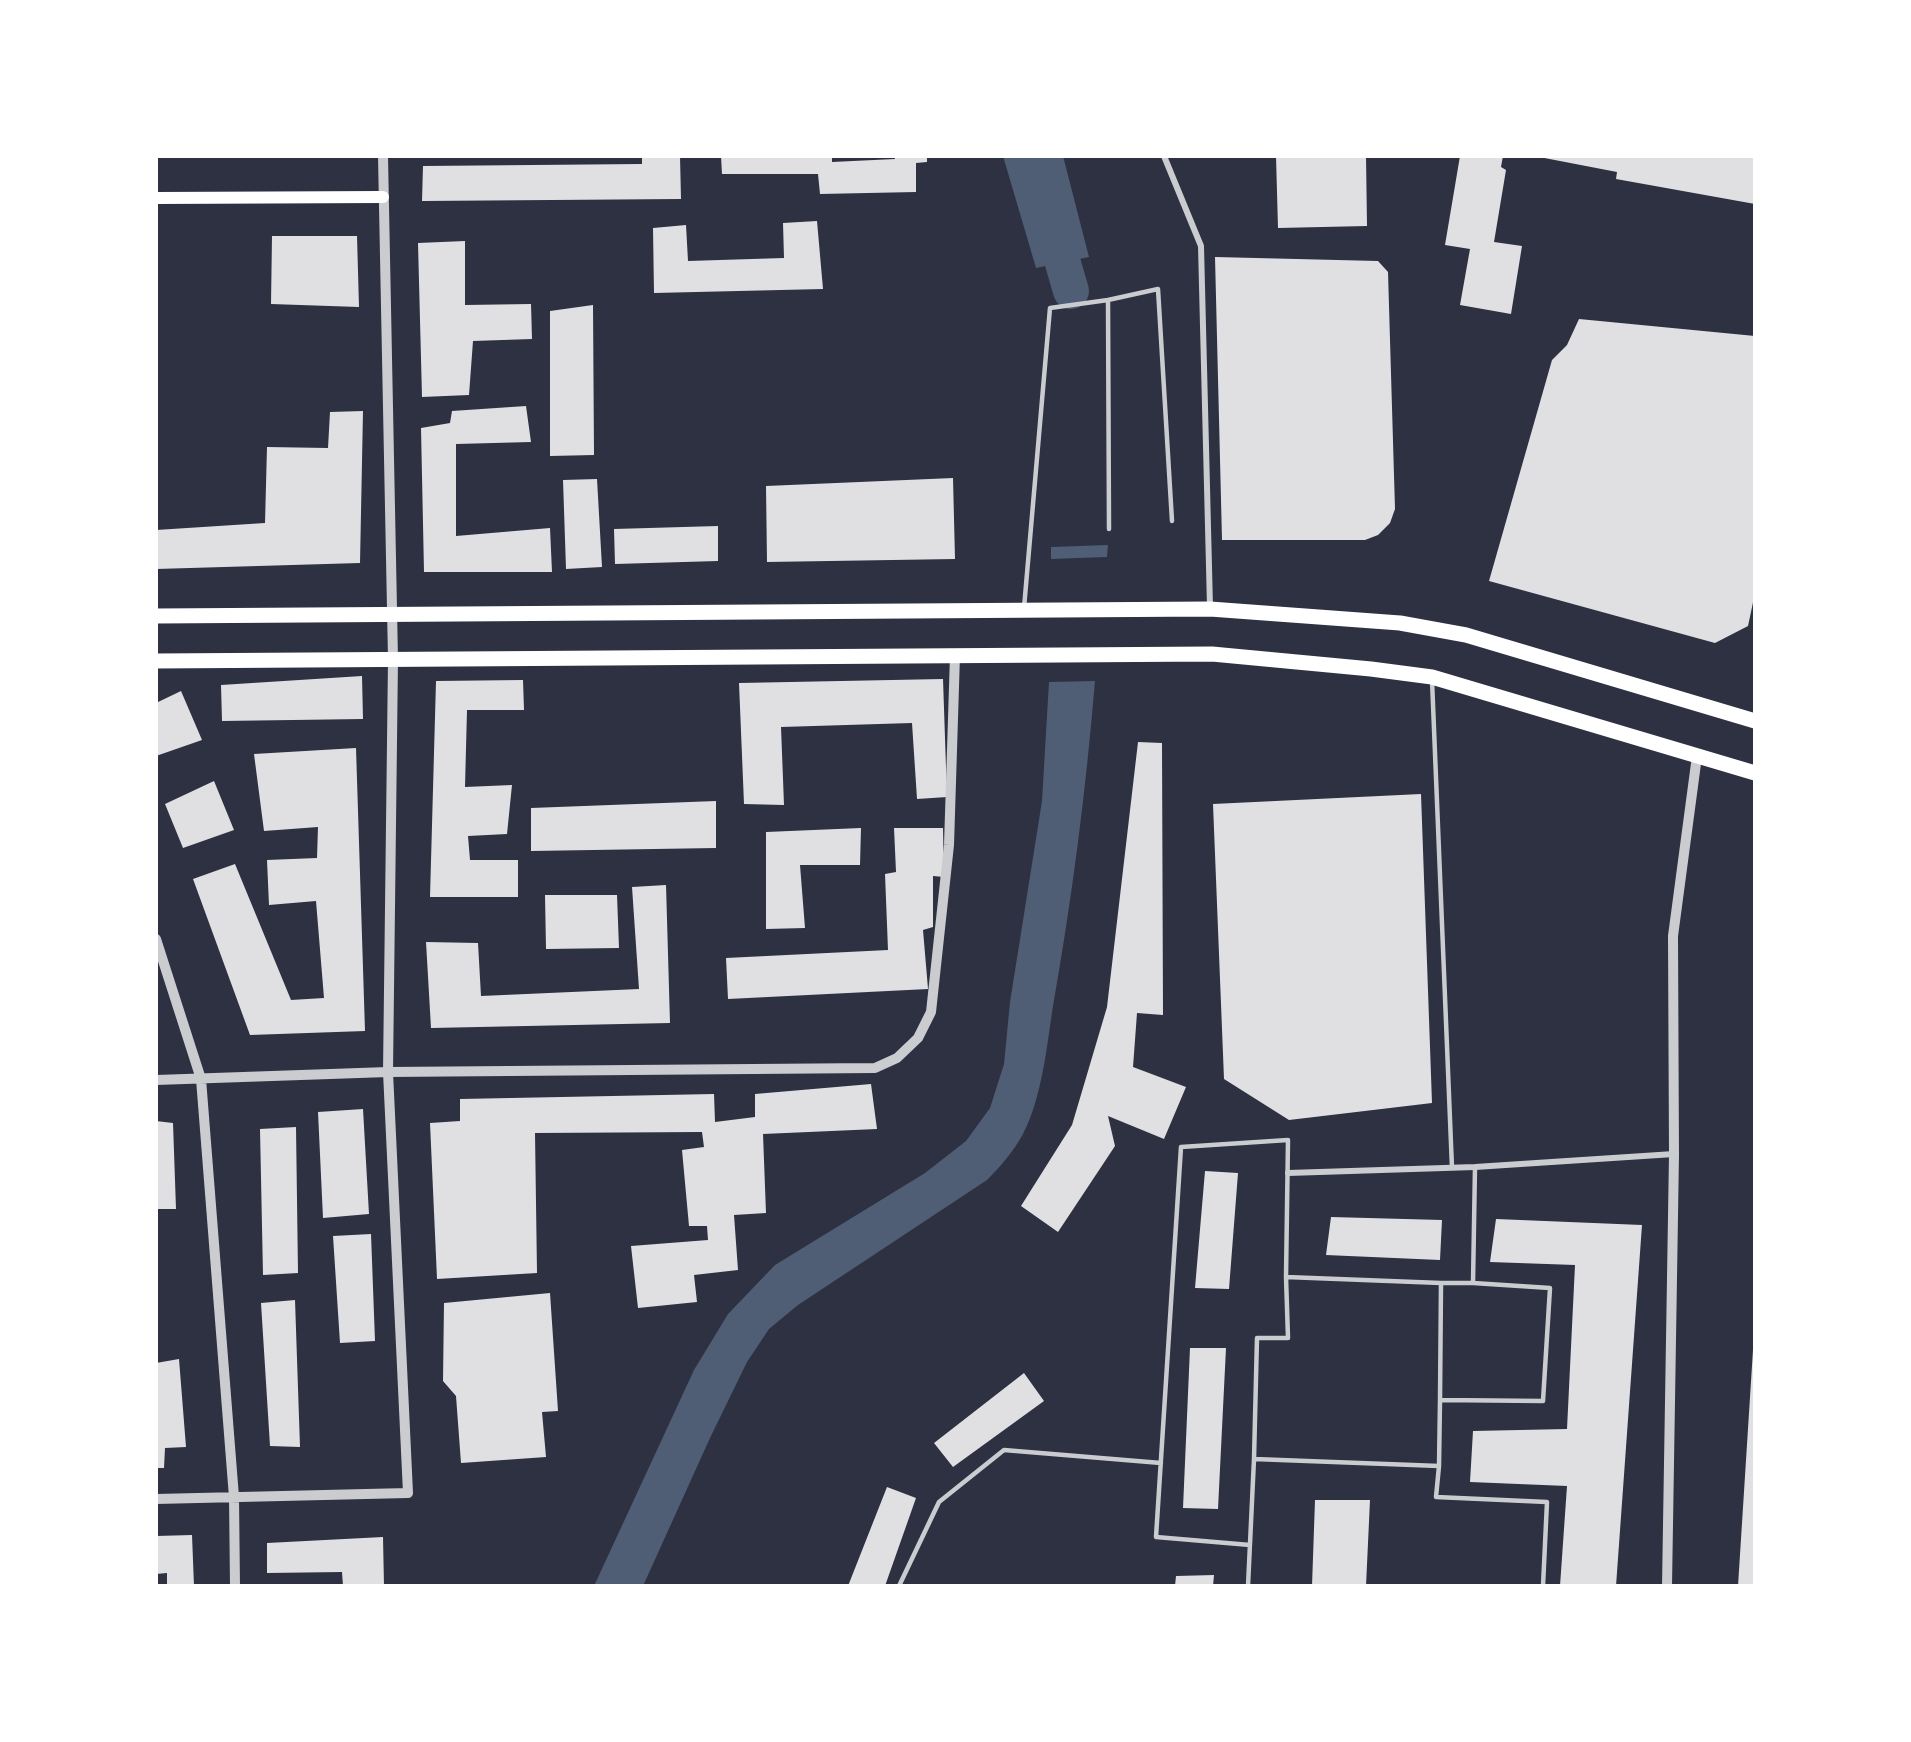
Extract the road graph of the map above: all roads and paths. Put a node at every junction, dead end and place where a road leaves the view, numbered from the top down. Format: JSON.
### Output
{"nodes":[{"id":1,"x":383,"y":156,"type":"edge"},
{"id":2,"x":1164,"y":156,"type":"edge"},
{"id":3,"x":383,"y":197,"type":"junction"},
{"id":4,"x":156,"y":198,"type":"edge"},
{"id":5,"x":1108,"y":300,"type":"junction"},
{"id":6,"x":1172,"y":521,"type":"dead end"},
{"id":7,"x":1109,"y":528,"type":"dead end"},
{"id":8,"x":1210,"y":609,"type":"junction"},
{"id":9,"x":1024,"y":611,"type":"junction"},
{"id":10,"x":392,"y":614,"type":"junction"},
{"id":11,"x":156,"y":616,"type":"edge"},
{"id":12,"x":955,"y":655,"type":"junction"},
{"id":13,"x":393,"y":659,"type":"junction"},
{"id":14,"x":156,"y":661,"type":"edge"},
{"id":15,"x":1432,"y":678,"type":"junction"},
{"id":16,"x":1755,"y":722,"type":"edge"},
{"id":17,"x":1697,"y":756,"type":"junction"},
{"id":18,"x":1755,"y":773,"type":"edge"},
{"id":19,"x":156,"y":939,"type":"edge"},
{"id":20,"x":388,"y":1072,"type":"junction"},
{"id":21,"x":201,"y":1079,"type":"junction"},
{"id":22,"x":156,"y":1080,"type":"edge"},
{"id":23,"x":1674,"y":1154,"type":"junction"},
{"id":24,"x":1475,"y":1167,"type":"junction"},
{"id":25,"x":1452,"y":1168,"type":"junction"},
{"id":26,"x":1288,"y":1173,"type":"junction"},
{"id":27,"x":1286,"y":1277,"type":"junction"},
{"id":28,"x":1441,"y":1283,"type":"junction"},
{"id":29,"x":1473,"y":1283,"type":"junction"},
{"id":30,"x":1440,"y":1400,"type":"junction"},
{"id":31,"x":1254,"y":1459,"type":"junction"},
{"id":32,"x":1161,"y":1463,"type":"junction"},
{"id":33,"x":1439,"y":1466,"type":"junction"},
{"id":34,"x":234,"y":1497,"type":"junction"},
{"id":35,"x":156,"y":1499,"type":"edge"},
{"id":36,"x":1250,"y":1545,"type":"junction"},
{"id":37,"x":235,"y":1586,"type":"edge"},
{"id":38,"x":899,"y":1586,"type":"edge"},
{"id":39,"x":1248,"y":1586,"type":"edge"},
{"id":40,"x":1543,"y":1586,"type":"edge"},
{"id":41,"x":1667,"y":1586,"type":"edge"}],
"edges":[{"from":1,"to":3,"type":"street"},
{"from":2,"to":8,"type":"street"},
{"from":3,"to":4,"type":"main road"},
{"from":3,"to":10,"type":"street"},
{"from":5,"to":6,"type":"lane"},
{"from":5,"to":7,"type":"lane"},
{"from":5,"to":9,"type":"lane"},
{"from":8,"to":9,"type":"main road"},
{"from":8,"to":16,"type":"main road"},
{"from":9,"to":10,"type":"main road"},
{"from":10,"to":11,"type":"main road"},
{"from":10,"to":13,"type":"street"},
{"from":12,"to":13,"type":"main road"},
{"from":12,"to":15,"type":"main road"},
{"from":12,"to":20,"type":"street"},
{"from":13,"to":14,"type":"main road"},
{"from":13,"to":20,"type":"street"},
{"from":15,"to":17,"type":"main road"},
{"from":15,"to":25,"type":"lane"},
{"from":17,"to":18,"type":"main road"},
{"from":17,"to":23,"type":"street"},
{"from":19,"to":21,"type":"street"},
{"from":20,"to":21,"type":"street"},
{"from":20,"to":34,"type":"street"},
{"from":21,"to":22,"type":"street"},
{"from":21,"to":34,"type":"street"},
{"from":23,"to":24,"type":"street"},
{"from":23,"to":41,"type":"street"},
{"from":24,"to":25,"type":"street"},
{"from":24,"to":29,"type":"lane"},
{"from":25,"to":26,"type":"street"},
{"from":26,"to":27,"type":"lane"},
{"from":26,"to":32,"type":"lane"},
{"from":27,"to":28,"type":"lane"},
{"from":27,"to":31,"type":"lane"},
{"from":28,"to":29,"type":"lane"},
{"from":28,"to":30,"type":"lane"},
{"from":29,"to":30,"type":"lane"},
{"from":30,"to":33,"type":"lane"},
{"from":31,"to":33,"type":"lane"},
{"from":31,"to":36,"type":"lane"},
{"from":32,"to":36,"type":"lane"},
{"from":32,"to":38,"type":"lane"},
{"from":33,"to":40,"type":"lane"},
{"from":34,"to":35,"type":"street"},
{"from":34,"to":37,"type":"street"},
{"from":36,"to":39,"type":"lane"}]}
